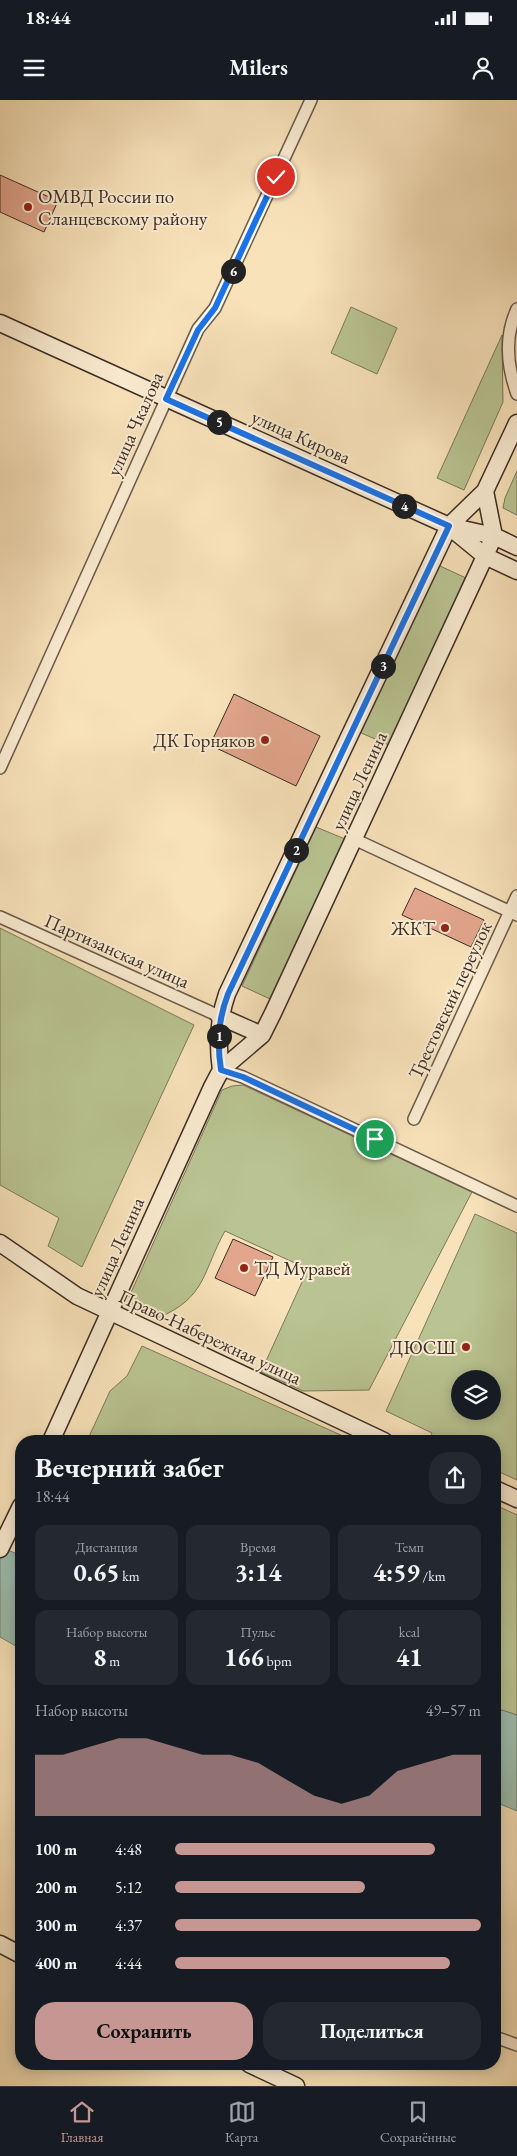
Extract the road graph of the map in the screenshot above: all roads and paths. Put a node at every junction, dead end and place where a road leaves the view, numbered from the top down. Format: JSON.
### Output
{"nodes":[{"id":1,"x":310,"y":100,"type":"edge"},
{"id":2,"x":517,"y":309,"type":"edge"},
{"id":3,"x":0,"y":323,"type":"edge"},
{"id":4,"x":517,"y":394,"type":"edge"},
{"id":5,"x":166,"y":399,"type":"junction"},
{"id":6,"x":517,"y":423,"type":"edge"},
{"id":7,"x":485,"y":491,"type":"junction"},
{"id":8,"x":449,"y":526,"type":"junction"},
{"id":9,"x":494,"y":536,"type":"junction"},
{"id":10,"x":517,"y":547,"type":"edge"},
{"id":11,"x":485,"y":556,"type":"junction"},
{"id":12,"x":517,"y":571,"type":"edge"},
{"id":13,"x":0,"y":768,"type":"edge"},
{"id":14,"x":354,"y":839,"type":"junction"},
{"id":15,"x":517,"y":896,"type":"edge"},
{"id":16,"x":513,"y":913,"type":"edge"},
{"id":17,"x":0,"y":917,"type":"edge"},
{"id":18,"x":219,"y":1016,"type":"junction"},
{"id":19,"x":262,"y":1035,"type":"junction"},
{"id":20,"x":221,"y":1070,"type":"junction"},
{"id":21,"x":414,"y":1119,"type":"dead end"},
{"id":22,"x":517,"y":1206,"type":"edge"},
{"id":23,"x":0,"y":1243,"type":"edge"},
{"id":24,"x":110,"y":1313,"type":"junction"},
{"id":25,"x":54,"y":1435,"type":"edge"},
{"id":26,"x":371,"y":1435,"type":"edge"},
{"id":27,"x":501,"y":1492,"type":"edge"},
{"id":28,"x":517,"y":1499,"type":"edge"},
{"id":29,"x":15,"y":1519,"type":"edge"},
{"id":30,"x":0,"y":1550,"type":"edge"},
{"id":31,"x":0,"y":1944,"type":"edge"},
{"id":32,"x":15,"y":1951,"type":"edge"},
{"id":33,"x":501,"y":2039,"type":"edge"},
{"id":34,"x":517,"y":2045,"type":"edge"},
{"id":35,"x":262,"y":2070,"type":"edge"},
{"id":36,"x":296,"y":2086,"type":"edge"}],
"edges":[{"from":1,"to":5,"type":"street","name":"улица Чкалова"},
{"from":2,"to":4,"type":"street"},
{"from":3,"to":5,"type":"main road","name":"улица Кирова"},
{"from":5,"to":8,"type":"main road","name":"улица Кирова"},
{"from":5,"to":13,"type":"street","name":"улица Чкалова"},
{"from":6,"to":7,"type":"main road","name":"улица Ленина"},
{"from":7,"to":8,"type":"main road","name":"улица Ленина"},
{"from":7,"to":9,"type":"main road"},
{"from":8,"to":9,"type":"main road","name":"улица Кирова"},
{"from":8,"to":11,"type":"main road","name":"улица Кирова"},
{"from":8,"to":18,"type":"main road","name":"улица Ленина"},
{"from":9,"to":10,"type":"main road","name":"улица Кирова"},
{"from":9,"to":11,"type":"main road","name":"улица Ленина"},
{"from":11,"to":12,"type":"main road","name":"улица Кирова"},
{"from":11,"to":14,"type":"main road","name":"улица Ленина"},
{"from":14,"to":16,"type":"street"},
{"from":14,"to":19,"type":"main road","name":"улица Ленина"},
{"from":15,"to":16,"type":"street","name":"Трестовский переулок"},
{"from":16,"to":21,"type":"street","name":"Трестовский переулок"},
{"from":17,"to":18,"type":"street","name":"Партизанская улица"},
{"from":18,"to":19,"type":"main road"},
{"from":18,"to":20,"type":"main road","name":"улица Ленина"},
{"from":19,"to":20,"type":"main road","name":"улица Ленина"},
{"from":20,"to":22,"type":"street"},
{"from":20,"to":24,"type":"main road","name":"улица Ленина"},
{"from":23,"to":24,"type":"main road","name":"Право-Набережная улица"},
{"from":24,"to":25,"type":"main road","name":"улица Ленина"},
{"from":24,"to":26,"type":"main road","name":"Право-Набережная улица"},
{"from":27,"to":28,"type":"main road"},
{"from":29,"to":30,"type":"main road"},
{"from":31,"to":32,"type":"main road"},
{"from":33,"to":34,"type":"street"},
{"from":35,"to":36,"type":"main road"}]}
